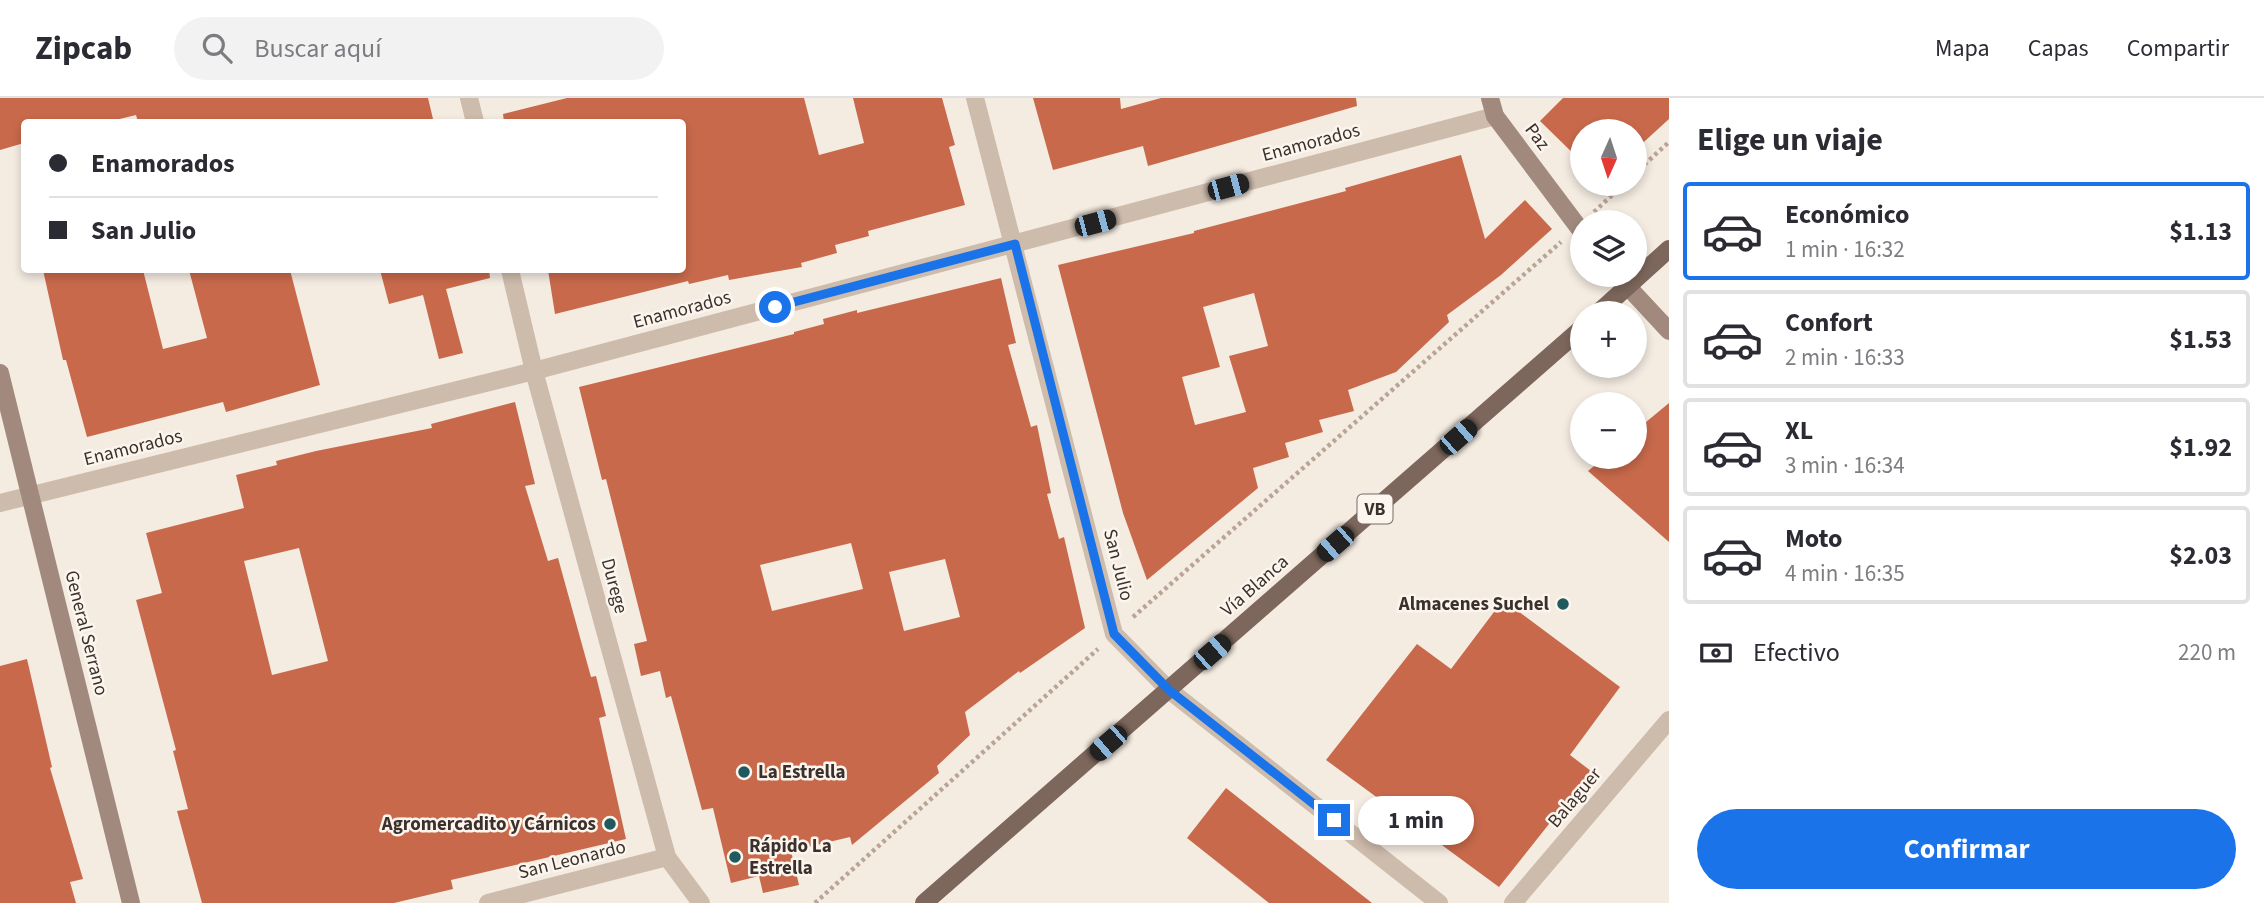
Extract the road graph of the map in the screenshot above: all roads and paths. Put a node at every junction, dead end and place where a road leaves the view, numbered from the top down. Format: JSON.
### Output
{"nodes":[{"id":1,"x":469,"y":98,"type":"edge"},
{"id":2,"x":975,"y":98,"type":"edge"},
{"id":3,"x":1490,"y":98,"type":"edge"},
{"id":4,"x":1494,"y":116,"type":"junction"},
{"id":5,"x":474,"y":119,"type":"edge"},
{"id":6,"x":1669,"y":142,"type":"edge"},
{"id":7,"x":1647,"y":162,"type":"edge"},
{"id":8,"x":1612,"y":196,"type":"edge"},
{"id":9,"x":1572,"y":210,"type":"edge"},
{"id":10,"x":1598,"y":210,"type":"edge"},
{"id":11,"x":1570,"y":236,"type":"edge"},
{"id":12,"x":1015,"y":244,"type":"junction"},
{"id":13,"x":1669,"y":249,"type":"edge"},
{"id":14,"x":1647,"y":264,"type":"edge"},
{"id":15,"x":511,"y":273,"type":"edge"},
{"id":16,"x":1628,"y":287,"type":"edge"},
{"id":17,"x":1669,"y":331,"type":"edge"},
{"id":18,"x":1570,"y":339,"type":"edge"},
{"id":19,"x":534,"y":371,"type":"junction"},
{"id":20,"x":0,"y":373,"type":"edge"},
{"id":21,"x":31,"y":495,"type":"junction"},
{"id":22,"x":0,"y":503,"type":"edge"},
{"id":23,"x":1114,"y":634,"type":"junction"},
{"id":24,"x":1169,"y":690,"type":"junction"},
{"id":25,"x":1669,"y":720,"type":"edge"},
{"id":26,"x":667,"y":858,"type":"junction"},
{"id":27,"x":131,"y":903,"type":"edge"},
{"id":28,"x":488,"y":903,"type":"edge"},
{"id":29,"x":701,"y":903,"type":"edge"},
{"id":30,"x":815,"y":903,"type":"edge"},
{"id":31,"x":924,"y":903,"type":"edge"},
{"id":32,"x":1439,"y":903,"type":"edge"},
{"id":33,"x":1513,"y":903,"type":"edge"}],
"edges":[{"from":1,"to":5,"type":"street"},
{"from":2,"to":12,"type":"street","name":"San Julio"},
{"from":3,"to":4,"type":"street","name":"Paz"},
{"from":4,"to":9,"type":"street","name":"Paz"},
{"from":4,"to":12,"type":"street","name":"Enamorados"},
{"from":6,"to":7,"type":"path"},
{"from":8,"to":10,"type":"path"},
{"from":11,"to":23,"type":"path"},
{"from":12,"to":19,"type":"street","name":"Enamorados"},
{"from":12,"to":23,"type":"street","name":"San Julio"},
{"from":13,"to":14,"type":"main road"},
{"from":15,"to":19,"type":"street","name":"Durege"},
{"from":16,"to":17,"type":"street"},
{"from":18,"to":24,"type":"main road","name":"Vía Blanca","number":"VB"},
{"from":19,"to":21,"type":"street","name":"Enamorados"},
{"from":19,"to":26,"type":"street","name":"Durege"},
{"from":20,"to":21,"type":"street","name":"General Serrano"},
{"from":21,"to":22,"type":"street","name":"Enamorados"},
{"from":21,"to":27,"type":"street","name":"General Serrano"},
{"from":23,"to":24,"type":"street"},
{"from":23,"to":30,"type":"path"},
{"from":24,"to":31,"type":"main road","name":"Vía Blanca","number":"VB"},
{"from":24,"to":32,"type":"street"},
{"from":25,"to":33,"type":"street","name":"Balaguer"},
{"from":26,"to":28,"type":"street","name":"San Leonardo"},
{"from":26,"to":29,"type":"street","name":"Durege"}]}
